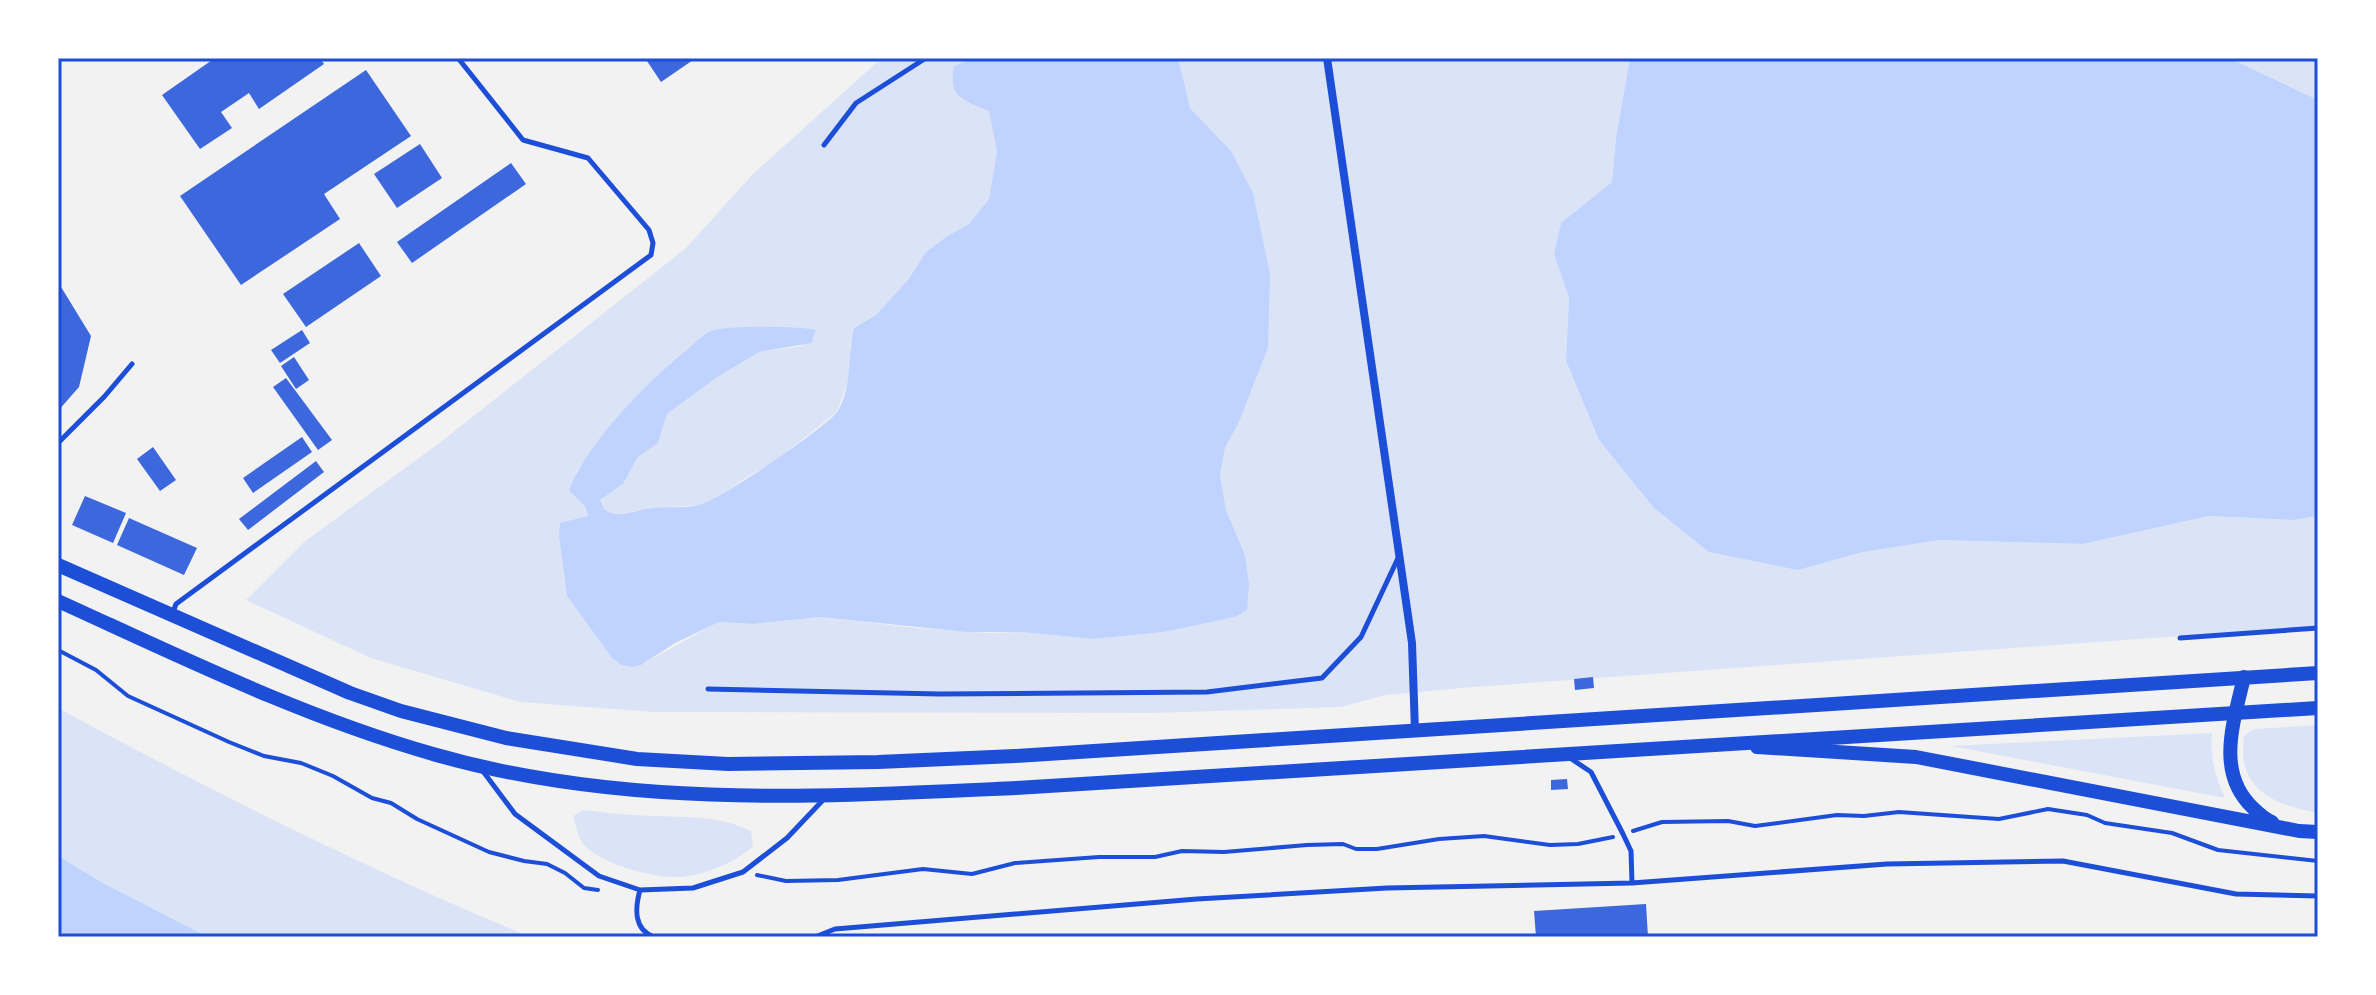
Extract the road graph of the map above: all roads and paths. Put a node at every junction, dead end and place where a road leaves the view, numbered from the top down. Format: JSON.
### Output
{"nodes":[{"id":1,"x":458,"y":58,"type":"edge"},
{"id":2,"x":926,"y":58,"type":"edge"},
{"id":3,"x":1327,"y":58,"type":"edge"},
{"id":4,"x":824,"y":145,"type":"dead end"},
{"id":5,"x":132,"y":364,"type":"dead end"},
{"id":6,"x":58,"y":443,"type":"edge"},
{"id":7,"x":1400,"y":555,"type":"junction"},
{"id":8,"x":58,"y":565,"type":"edge"},
{"id":9,"x":58,"y":601,"type":"edge"},
{"id":10,"x":171,"y":616,"type":"junction"},
{"id":11,"x":2318,"y":628,"type":"edge"},
{"id":12,"x":2180,"y":638,"type":"dead end"},
{"id":13,"x":58,"y":650,"type":"edge"},
{"id":14,"x":2318,"y":673,"type":"edge"},
{"id":15,"x":2244,"y":677,"type":"junction"},
{"id":16,"x":708,"y":689,"type":"dead end"},
{"id":17,"x":2318,"y":708,"type":"edge"},
{"id":18,"x":2235,"y":713,"type":"junction"},
{"id":19,"x":1415,"y":731,"type":"junction"},
{"id":20,"x":1725,"y":746,"type":"junction"},
{"id":21,"x":1566,"y":755,"type":"junction"},
{"id":22,"x":479,"y":766,"type":"junction"},
{"id":23,"x":826,"y":796,"type":"junction"},
{"id":24,"x":2299,"y":831,"type":"junction"},
{"id":25,"x":2318,"y":832,"type":"edge"},
{"id":26,"x":1623,"y":834,"type":"junction"},
{"id":27,"x":2318,"y":861,"type":"edge"},
{"id":28,"x":743,"y":872,"type":"junction"},
{"id":29,"x":613,"y":881,"type":"junction"},
{"id":30,"x":1632,"y":883,"type":"junction"},
{"id":31,"x":640,"y":890,"type":"junction"},
{"id":32,"x":2318,"y":896,"type":"edge"},
{"id":33,"x":654,"y":937,"type":"edge"},
{"id":34,"x":815,"y":937,"type":"edge"}],
"edges":[{"from":1,"to":10,"type":"lane"},
{"from":2,"to":4,"type":"lane"},
{"from":3,"to":7,"type":"street"},
{"from":5,"to":6,"type":"lane"},
{"from":7,"to":16,"type":"lane"},
{"from":7,"to":19,"type":"street"},
{"from":8,"to":10,"type":"main road"},
{"from":9,"to":22,"type":"main road"},
{"from":10,"to":19,"type":"main road"},
{"from":11,"to":12,"type":"lane"},
{"from":13,"to":29,"type":"path"},
{"from":14,"to":15,"type":"main road"},
{"from":15,"to":18,"type":"main road"},
{"from":15,"to":19,"type":"main road"},
{"from":17,"to":18,"type":"main road"},
{"from":18,"to":20,"type":"main road"},
{"from":18,"to":24,"type":"main road"},
{"from":20,"to":21,"type":"main road"},
{"from":20,"to":24,"type":"main road"},
{"from":21,"to":23,"type":"main road"},
{"from":21,"to":26,"type":"lane"},
{"from":22,"to":23,"type":"main road"},
{"from":22,"to":29,"type":"lane"},
{"from":23,"to":28,"type":"lane"},
{"from":24,"to":25,"type":"main road"},
{"from":26,"to":27,"type":"path"},
{"from":26,"to":28,"type":"path"},
{"from":26,"to":30,"type":"lane"},
{"from":28,"to":31,"type":"lane"},
{"from":29,"to":31,"type":"lane"},
{"from":30,"to":32,"type":"lane"},
{"from":30,"to":34,"type":"lane"},
{"from":31,"to":33,"type":"lane"}]}
